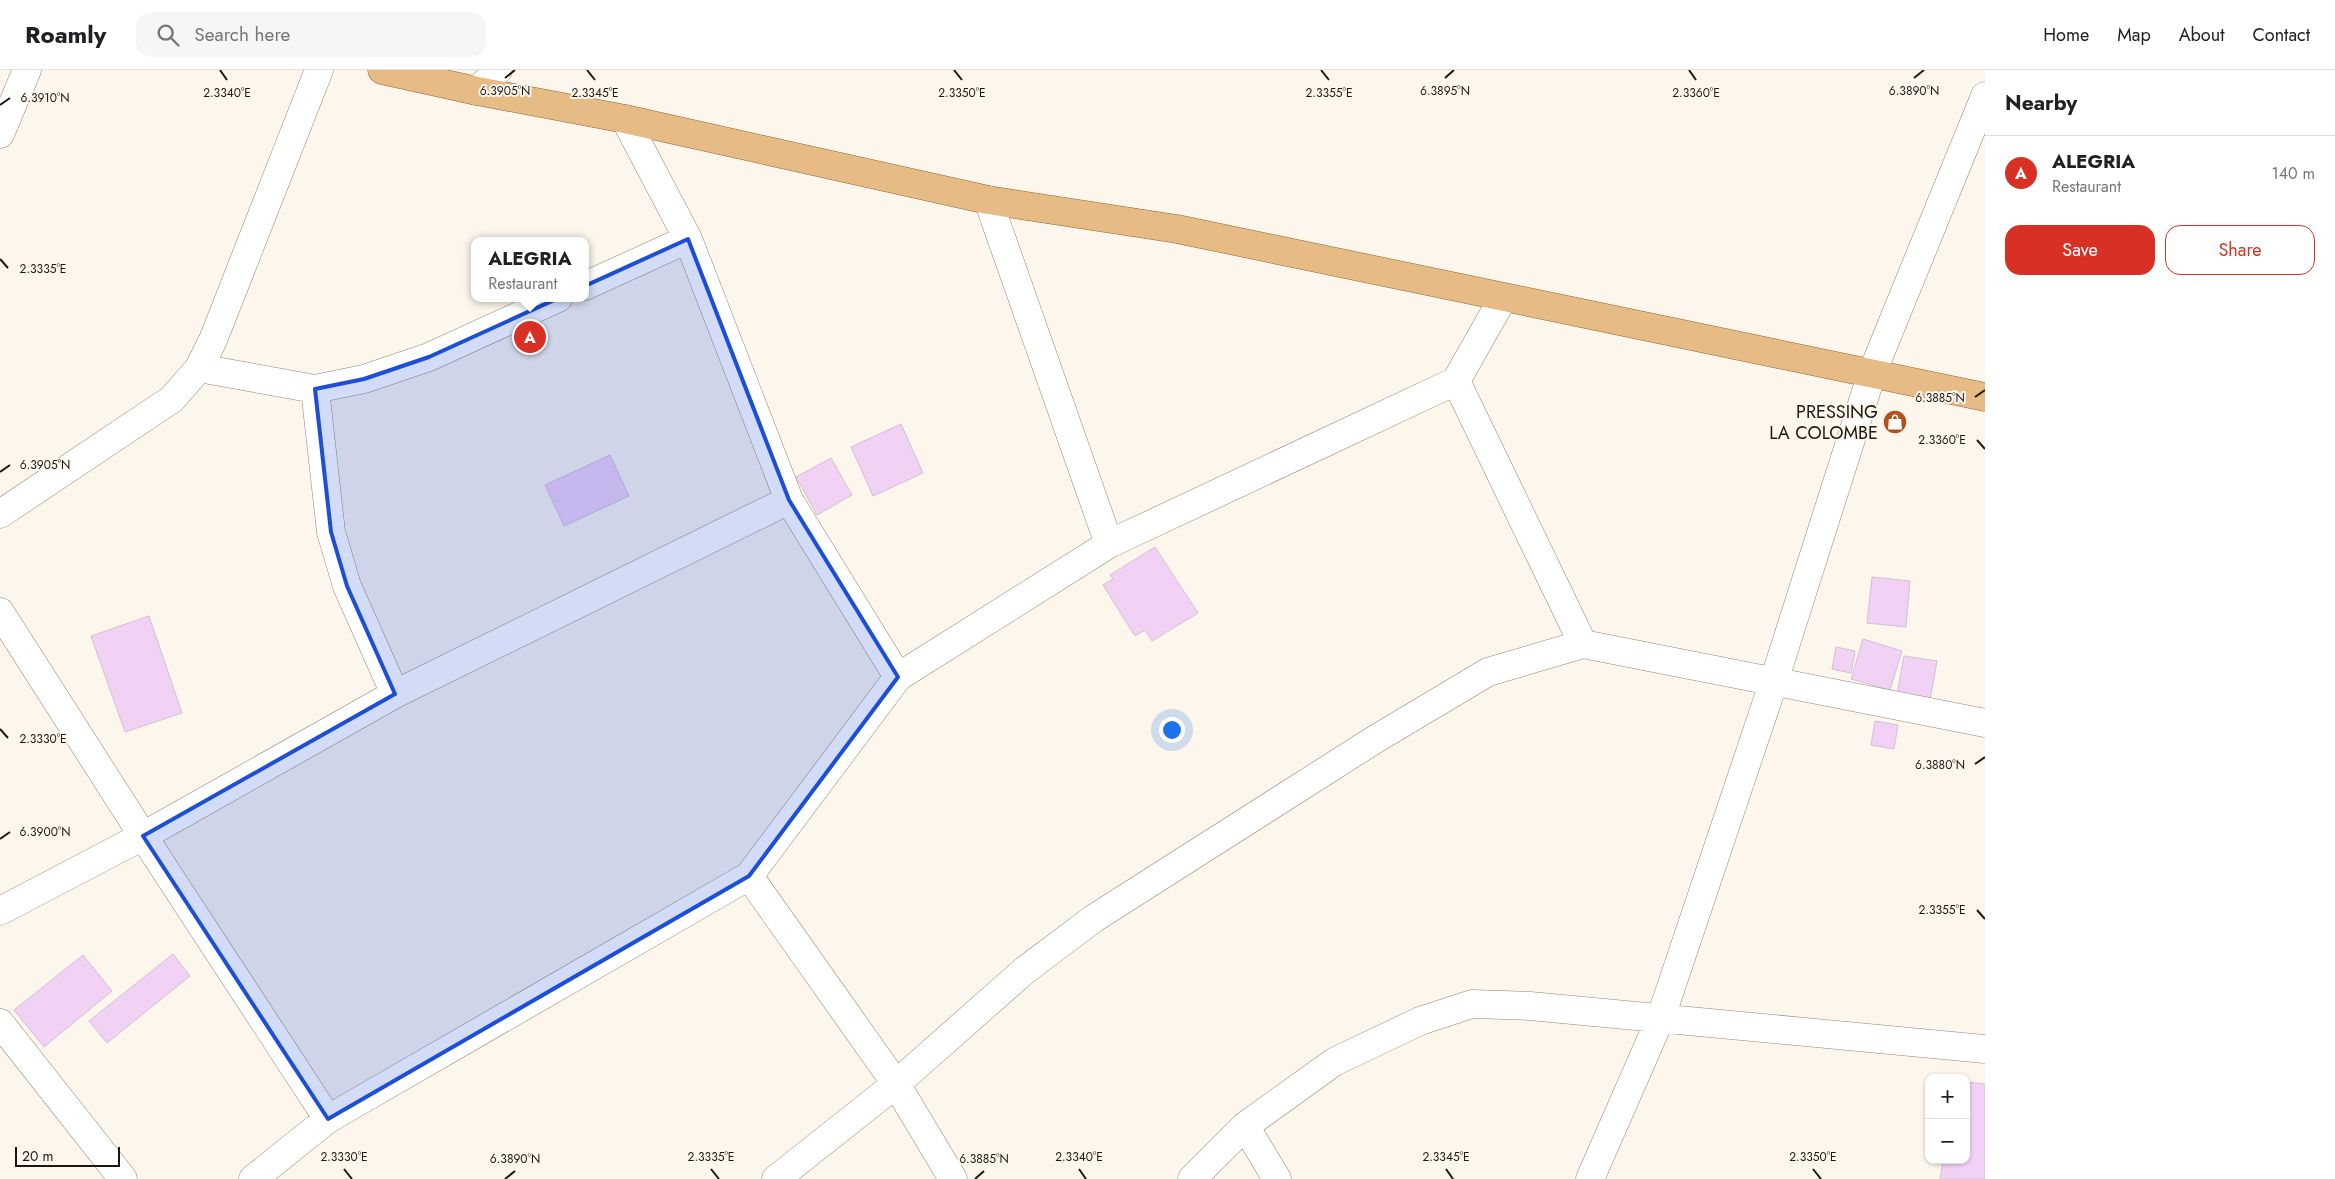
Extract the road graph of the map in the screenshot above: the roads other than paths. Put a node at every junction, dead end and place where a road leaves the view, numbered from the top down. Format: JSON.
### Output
{"nodes":[{"id":1,"x":27,"y":70,"type":"edge"},
{"id":2,"x":319,"y":70,"type":"edge"},
{"id":3,"x":382,"y":70,"type":"edge"},
{"id":4,"x":498,"y":70,"type":"edge"},
{"id":5,"x":477,"y":91,"type":"junction"},
{"id":6,"x":1985,"y":96,"type":"edge"},
{"id":7,"x":625,"y":119,"type":"junction"},
{"id":8,"x":0,"y":134,"type":"edge"},
{"id":9,"x":988,"y":200,"type":"junction"},
{"id":10,"x":688,"y":239,"type":"junction"},
{"id":11,"x":589,"y":284,"type":"edge"},
{"id":12,"x":1503,"y":298,"type":"junction"},
{"id":13,"x":549,"y":302,"type":"edge"},
{"id":14,"x":199,"y":368,"type":"junction"},
{"id":15,"x":1872,"y":373,"type":"junction"},
{"id":16,"x":1456,"y":381,"type":"junction"},
{"id":17,"x":315,"y":389,"type":"junction"},
{"id":18,"x":1985,"y":396,"type":"edge"},
{"id":19,"x":789,"y":500,"type":"junction"},
{"id":20,"x":0,"y":514,"type":"edge"},
{"id":21,"x":1109,"y":544,"type":"junction"},
{"id":22,"x":0,"y":612,"type":"edge"},
{"id":23,"x":1583,"y":644,"type":"junction"},
{"id":24,"x":898,"y":677,"type":"junction"},
{"id":25,"x":1774,"y":681,"type":"junction"},
{"id":26,"x":395,"y":694,"type":"junction"},
{"id":27,"x":1985,"y":723,"type":"edge"},
{"id":28,"x":143,"y":836,"type":"junction"},
{"id":29,"x":749,"y":876,"type":"junction"},
{"id":30,"x":0,"y":911,"type":"edge"},
{"id":31,"x":1661,"y":1018,"type":"junction"},
{"id":32,"x":0,"y":1022,"type":"edge"},
{"id":33,"x":1985,"y":1048,"type":"edge"},
{"id":34,"x":896,"y":1084,"type":"junction"},
{"id":35,"x":328,"y":1119,"type":"junction"},
{"id":36,"x":1245,"y":1126,"type":"junction"},
{"id":37,"x":123,"y":1179,"type":"edge"},
{"id":38,"x":253,"y":1179,"type":"edge"},
{"id":39,"x":776,"y":1179,"type":"edge"},
{"id":40,"x":953,"y":1179,"type":"edge"},
{"id":41,"x":1192,"y":1179,"type":"edge"},
{"id":42,"x":1277,"y":1179,"type":"edge"},
{"id":43,"x":1590,"y":1179,"type":"edge"}],
"edges":[{"from":1,"to":8,"type":"street"},
{"from":2,"to":14,"type":"street"},
{"from":3,"to":5,"type":"main road"},
{"from":4,"to":5,"type":"street"},
{"from":5,"to":7,"type":"main road"},
{"from":6,"to":15,"type":"street"},
{"from":7,"to":9,"type":"main road"},
{"from":7,"to":10,"type":"street"},
{"from":9,"to":12,"type":"main road"},
{"from":9,"to":21,"type":"street"},
{"from":10,"to":11,"type":"street"},
{"from":10,"to":19,"type":"street"},
{"from":12,"to":15,"type":"main road"},
{"from":12,"to":16,"type":"street"},
{"from":13,"to":17,"type":"street"},
{"from":14,"to":17,"type":"street"},
{"from":14,"to":20,"type":"street"},
{"from":15,"to":18,"type":"main road"},
{"from":15,"to":25,"type":"street"},
{"from":16,"to":21,"type":"street"},
{"from":16,"to":23,"type":"street"},
{"from":17,"to":26,"type":"street"},
{"from":19,"to":24,"type":"street"},
{"from":19,"to":26,"type":"street"},
{"from":21,"to":24,"type":"street"},
{"from":22,"to":28,"type":"street"},
{"from":23,"to":25,"type":"street"},
{"from":23,"to":34,"type":"street"},
{"from":24,"to":29,"type":"street"},
{"from":25,"to":27,"type":"street"},
{"from":25,"to":31,"type":"street"},
{"from":26,"to":28,"type":"street"},
{"from":28,"to":30,"type":"street"},
{"from":28,"to":35,"type":"street"},
{"from":29,"to":34,"type":"street"},
{"from":29,"to":35,"type":"street"},
{"from":31,"to":33,"type":"street"},
{"from":31,"to":36,"type":"street"},
{"from":31,"to":43,"type":"street"},
{"from":32,"to":37,"type":"street"},
{"from":34,"to":39,"type":"street"},
{"from":34,"to":40,"type":"street"},
{"from":35,"to":38,"type":"street"},
{"from":36,"to":41,"type":"street"},
{"from":36,"to":42,"type":"street"}]}
